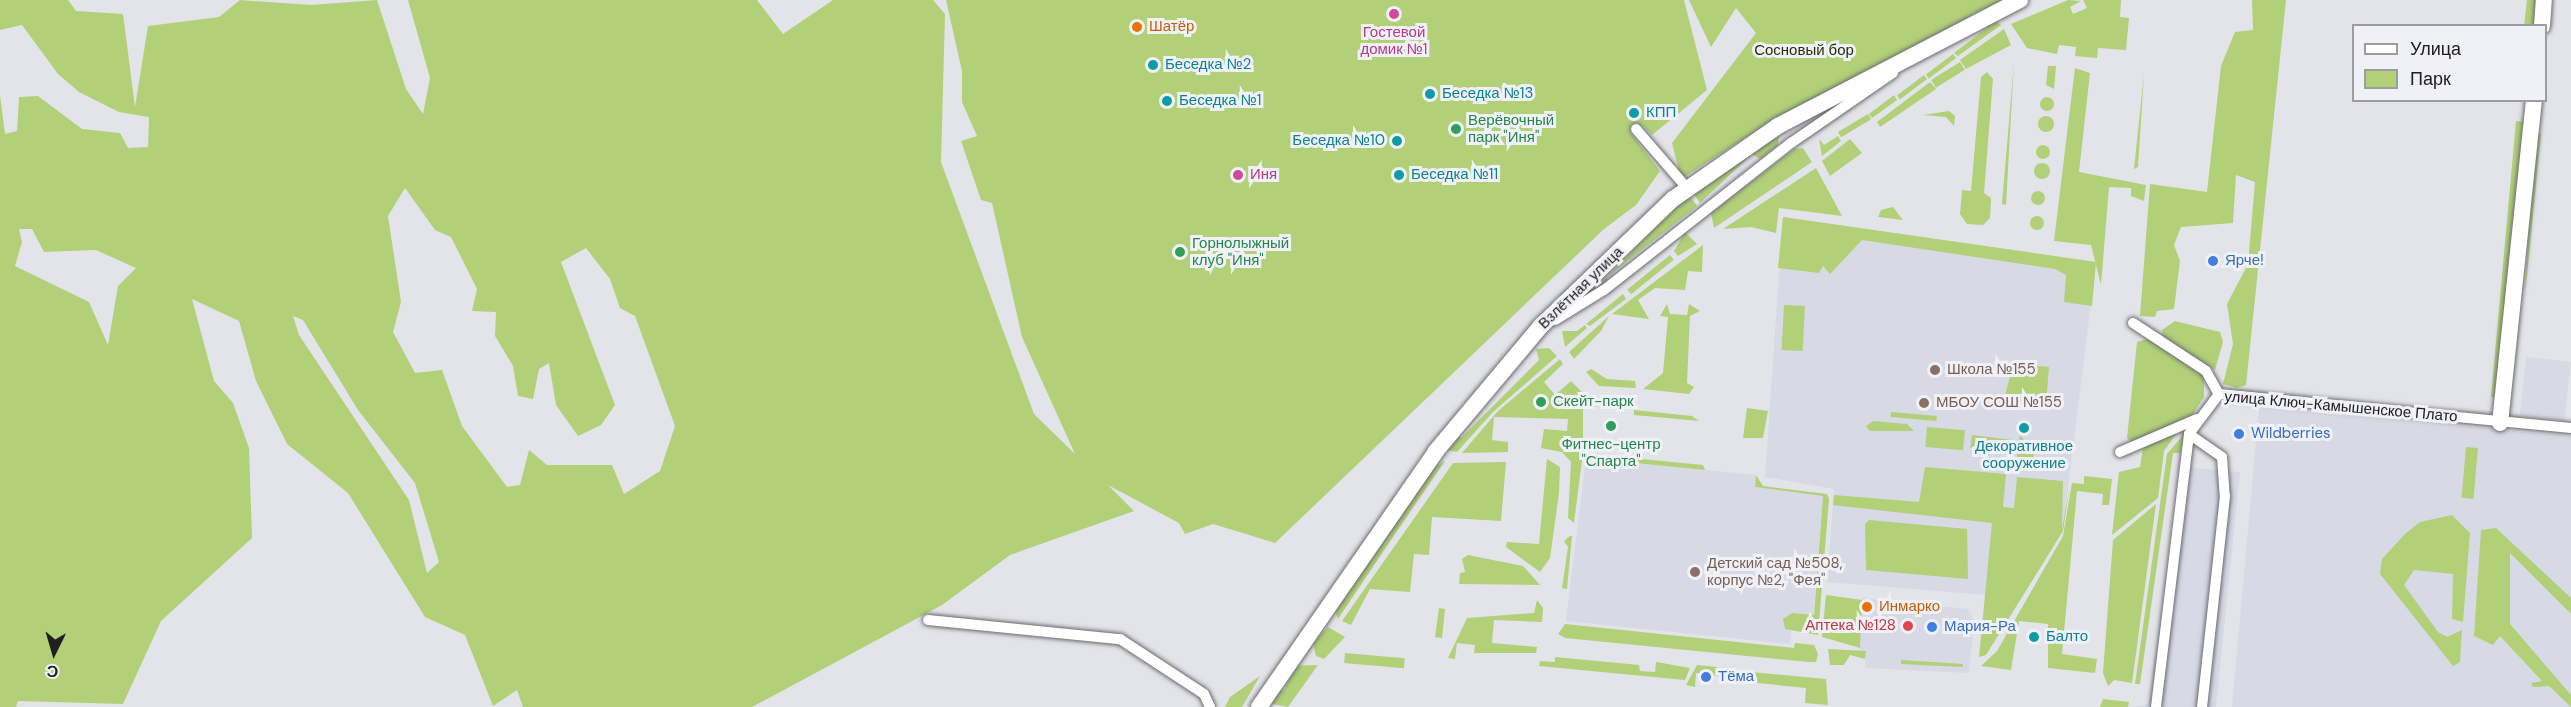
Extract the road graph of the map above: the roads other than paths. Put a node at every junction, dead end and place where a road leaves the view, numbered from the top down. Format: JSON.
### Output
{"nodes":[{"id":1,"x":2020,"y":0,"type":"edge"},
{"id":2,"x":2544,"y":0,"type":"edge"},
{"id":3,"x":2542,"y":24,"type":"edge"},
{"id":4,"x":1909,"y":58,"type":"junction"},
{"id":5,"x":2534,"y":102,"type":"edge"},
{"id":6,"x":1636,"y":129,"type":"dead end"},
{"id":7,"x":1687,"y":188,"type":"junction"},
{"id":8,"x":2133,"y":323,"type":"dead end"},
{"id":9,"x":1541,"y":326,"type":"junction"},
{"id":10,"x":2219,"y":394,"type":"junction"},
{"id":11,"x":2197,"y":419,"type":"junction"},
{"id":12,"x":2500,"y":423,"type":"junction"},
{"id":13,"x":2571,"y":428,"type":"edge"},
{"id":14,"x":2189,"y":434,"type":"junction"},
{"id":15,"x":2120,"y":452,"type":"dead end"},
{"id":16,"x":928,"y":620,"type":"dead end"},
{"id":17,"x":1210,"y":707,"type":"edge"},
{"id":18,"x":1259,"y":707,"type":"edge"},
{"id":19,"x":2156,"y":707,"type":"edge"},
{"id":20,"x":2202,"y":707,"type":"edge"}],
"edges":[{"from":1,"to":4,"type":"main road","name":"Взлётная улица"},
{"from":2,"to":3,"type":"main road"},
{"from":4,"to":7,"type":"main road","name":"Взлётная улица"},
{"from":4,"to":9,"type":"street"},
{"from":5,"to":12,"type":"main road"},
{"from":6,"to":7,"type":"street"},
{"from":7,"to":9,"type":"main road","name":"Взлётная улица"},
{"from":8,"to":10,"type":"street"},
{"from":9,"to":18,"type":"main road","name":"Взлётная улица"},
{"from":10,"to":11,"type":"street","name":"улица Ключ-Камышенское Плато"},
{"from":10,"to":12,"type":"street","name":"улица Ключ-Камышенское Плато"},
{"from":11,"to":14,"type":"street","name":"улица Ключ-Камышенское Плато"},
{"from":11,"to":15,"type":"street"},
{"from":12,"to":13,"type":"street","name":"улица Ключ-Камышенское Плато"},
{"from":14,"to":19,"type":"street","name":"улица Ключ-Камышенское Плато"},
{"from":14,"to":20,"type":"street"},
{"from":16,"to":17,"type":"street"}]}
